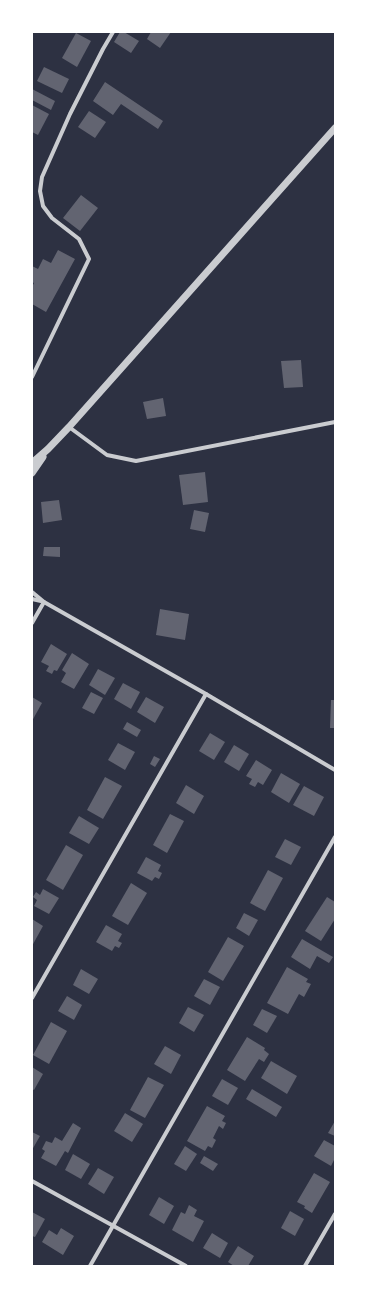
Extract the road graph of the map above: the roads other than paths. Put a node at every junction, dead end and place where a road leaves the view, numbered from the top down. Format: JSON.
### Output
{"nodes":[{"id":1,"x":113,"y":32,"type":"edge"},
{"id":2,"x":335,"y":128,"type":"edge"},
{"id":3,"x":32,"y":377,"type":"edge"},
{"id":4,"x":335,"y":422,"type":"edge"},
{"id":5,"x":69,"y":427,"type":"junction"},
{"id":6,"x":48,"y":449,"type":"junction"},
{"id":7,"x":32,"y":463,"type":"edge"},
{"id":8,"x":32,"y":473,"type":"edge"},
{"id":9,"x":32,"y":592,"type":"edge"},
{"id":10,"x":32,"y":599,"type":"edge"},
{"id":11,"x":44,"y":602,"type":"junction"},
{"id":12,"x":32,"y":623,"type":"edge"},
{"id":13,"x":206,"y":694,"type":"junction"},
{"id":14,"x":335,"y":770,"type":"edge"},
{"id":15,"x":335,"y":837,"type":"edge"},
{"id":16,"x":32,"y":998,"type":"edge"},
{"id":17,"x":32,"y":1180,"type":"edge"},
{"id":18,"x":335,"y":1214,"type":"edge"},
{"id":19,"x":113,"y":1226,"type":"junction"},
{"id":20,"x":90,"y":1266,"type":"edge"},
{"id":21,"x":186,"y":1266,"type":"edge"},
{"id":22,"x":305,"y":1266,"type":"edge"}],
"edges":[{"from":1,"to":3,"type":"street"},
{"from":2,"to":5,"type":"street"},
{"from":4,"to":5,"type":"street"},
{"from":5,"to":6,"type":"street"},
{"from":6,"to":7,"type":"street"},
{"from":6,"to":8,"type":"street"},
{"from":9,"to":11,"type":"street"},
{"from":10,"to":11,"type":"street"},
{"from":11,"to":12,"type":"street"},
{"from":11,"to":13,"type":"street"},
{"from":13,"to":14,"type":"street"},
{"from":13,"to":16,"type":"street"},
{"from":15,"to":19,"type":"street"},
{"from":17,"to":19,"type":"street"},
{"from":18,"to":22,"type":"street"},
{"from":19,"to":20,"type":"street"},
{"from":19,"to":21,"type":"street"}]}
